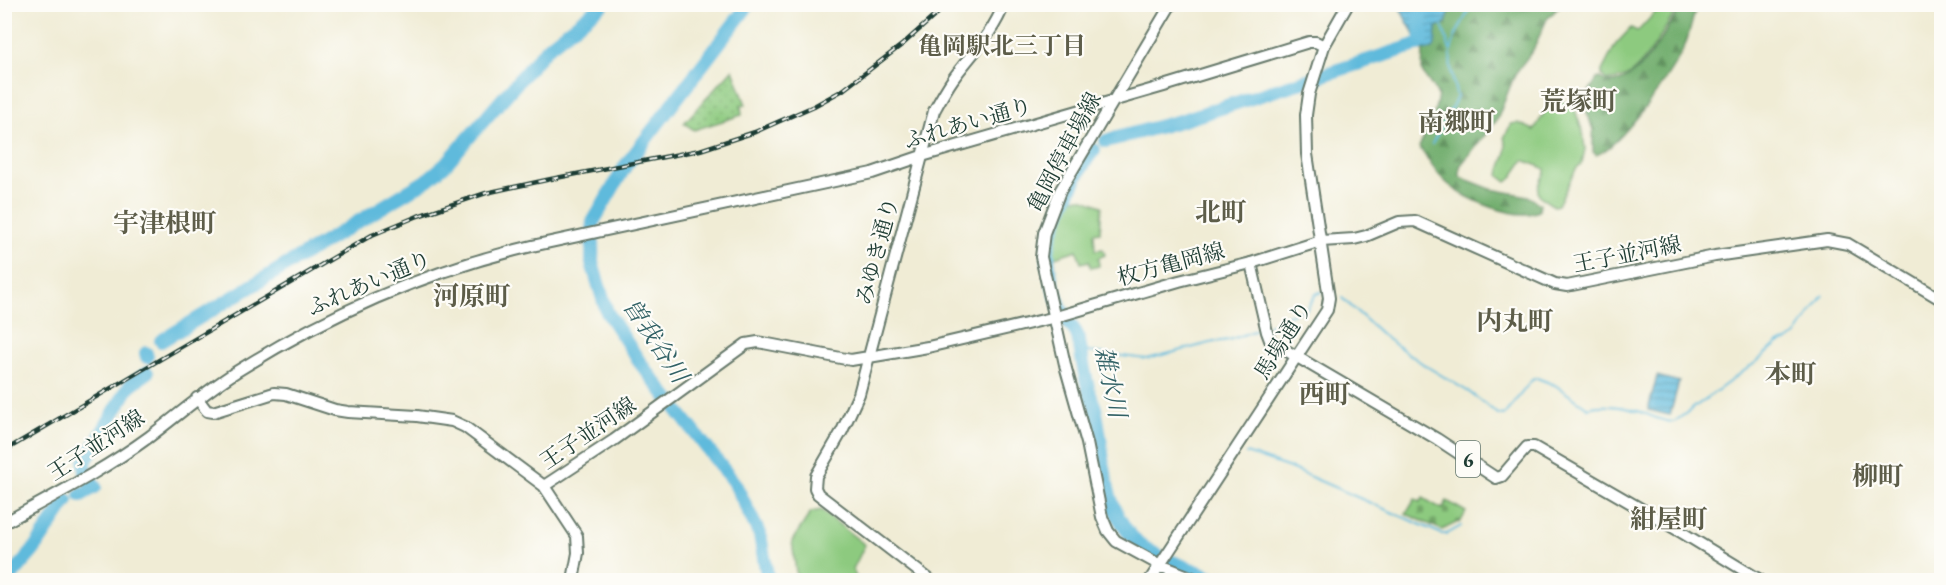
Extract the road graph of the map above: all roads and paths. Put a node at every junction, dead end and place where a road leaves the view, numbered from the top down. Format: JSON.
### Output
{"nodes":[{"id":1,"x":1004,"y":4,"type":"edge"},
{"id":2,"x":1171,"y":4,"type":"edge"},
{"id":3,"x":1348,"y":4,"type":"edge"},
{"id":4,"x":1324,"y":45,"type":"junction"},
{"id":5,"x":1111,"y":102,"type":"junction"},
{"id":6,"x":922,"y":156,"type":"junction"},
{"id":7,"x":1321,"y":241,"type":"junction"},
{"id":8,"x":1251,"y":263,"type":"junction"},
{"id":9,"x":1941,"y":300,"type":"edge"},
{"id":10,"x":1061,"y":315,"type":"junction"},
{"id":11,"x":870,"y":357,"type":"junction"},
{"id":12,"x":1296,"y":357,"type":"junction"},
{"id":13,"x":198,"y":398,"type":"junction"},
{"id":14,"x":544,"y":486,"type":"junction"},
{"id":15,"x":4,"y":523,"type":"edge"},
{"id":16,"x":1161,"y":563,"type":"junction"},
{"id":17,"x":573,"y":580,"type":"edge"},
{"id":18,"x":930,"y":580,"type":"edge"},
{"id":19,"x":1150,"y":580,"type":"edge"},
{"id":20,"x":1198,"y":580,"type":"edge"},
{"id":21,"x":1760,"y":580,"type":"edge"}],
"edges":[{"from":1,"to":6,"type":"main road","name":"みゆき通り"},
{"from":2,"to":5,"type":"main road","name":"亀岡停車場線"},
{"from":3,"to":4,"type":"main road","name":"馬場通り"},
{"from":4,"to":5,"type":"main road","name":"ふれあい通り"},
{"from":4,"to":7,"type":"main road","name":"馬場通り"},
{"from":5,"to":6,"type":"main road","name":"ふれあい通り"},
{"from":5,"to":10,"type":"main road","name":"亀岡停車場線"},
{"from":6,"to":11,"type":"main road","name":"みゆき通り"},
{"from":6,"to":13,"type":"main road","name":"ふれあい通り"},
{"from":7,"to":8,"type":"main road","name":"王子並河線"},
{"from":7,"to":9,"type":"main road","name":"王子並河線"},
{"from":7,"to":12,"type":"main road","name":"馬場通り"},
{"from":8,"to":10,"type":"main road","name":"枚方亀岡線"},
{"from":8,"to":12,"type":"main road","name":"枚方亀岡線","number":"6"},
{"from":10,"to":11,"type":"main road","name":"王子並河線"},
{"from":10,"to":16,"type":"main road","name":"亀岡停車場線"},
{"from":11,"to":14,"type":"main road","name":"王子並河線"},
{"from":11,"to":18,"type":"main road","name":"みゆき通り"},
{"from":12,"to":16,"type":"main road","name":"馬場通り"},
{"from":12,"to":21,"type":"main road","name":"枚方亀岡線","number":"6"},
{"from":13,"to":14,"type":"main road","name":"王子並河線"},
{"from":13,"to":15,"type":"main road","name":"王子並河線"},
{"from":14,"to":17,"type":"main road"},
{"from":16,"to":19,"type":"main road"},
{"from":16,"to":20,"type":"main road","name":"亀岡停車場線"}]}
